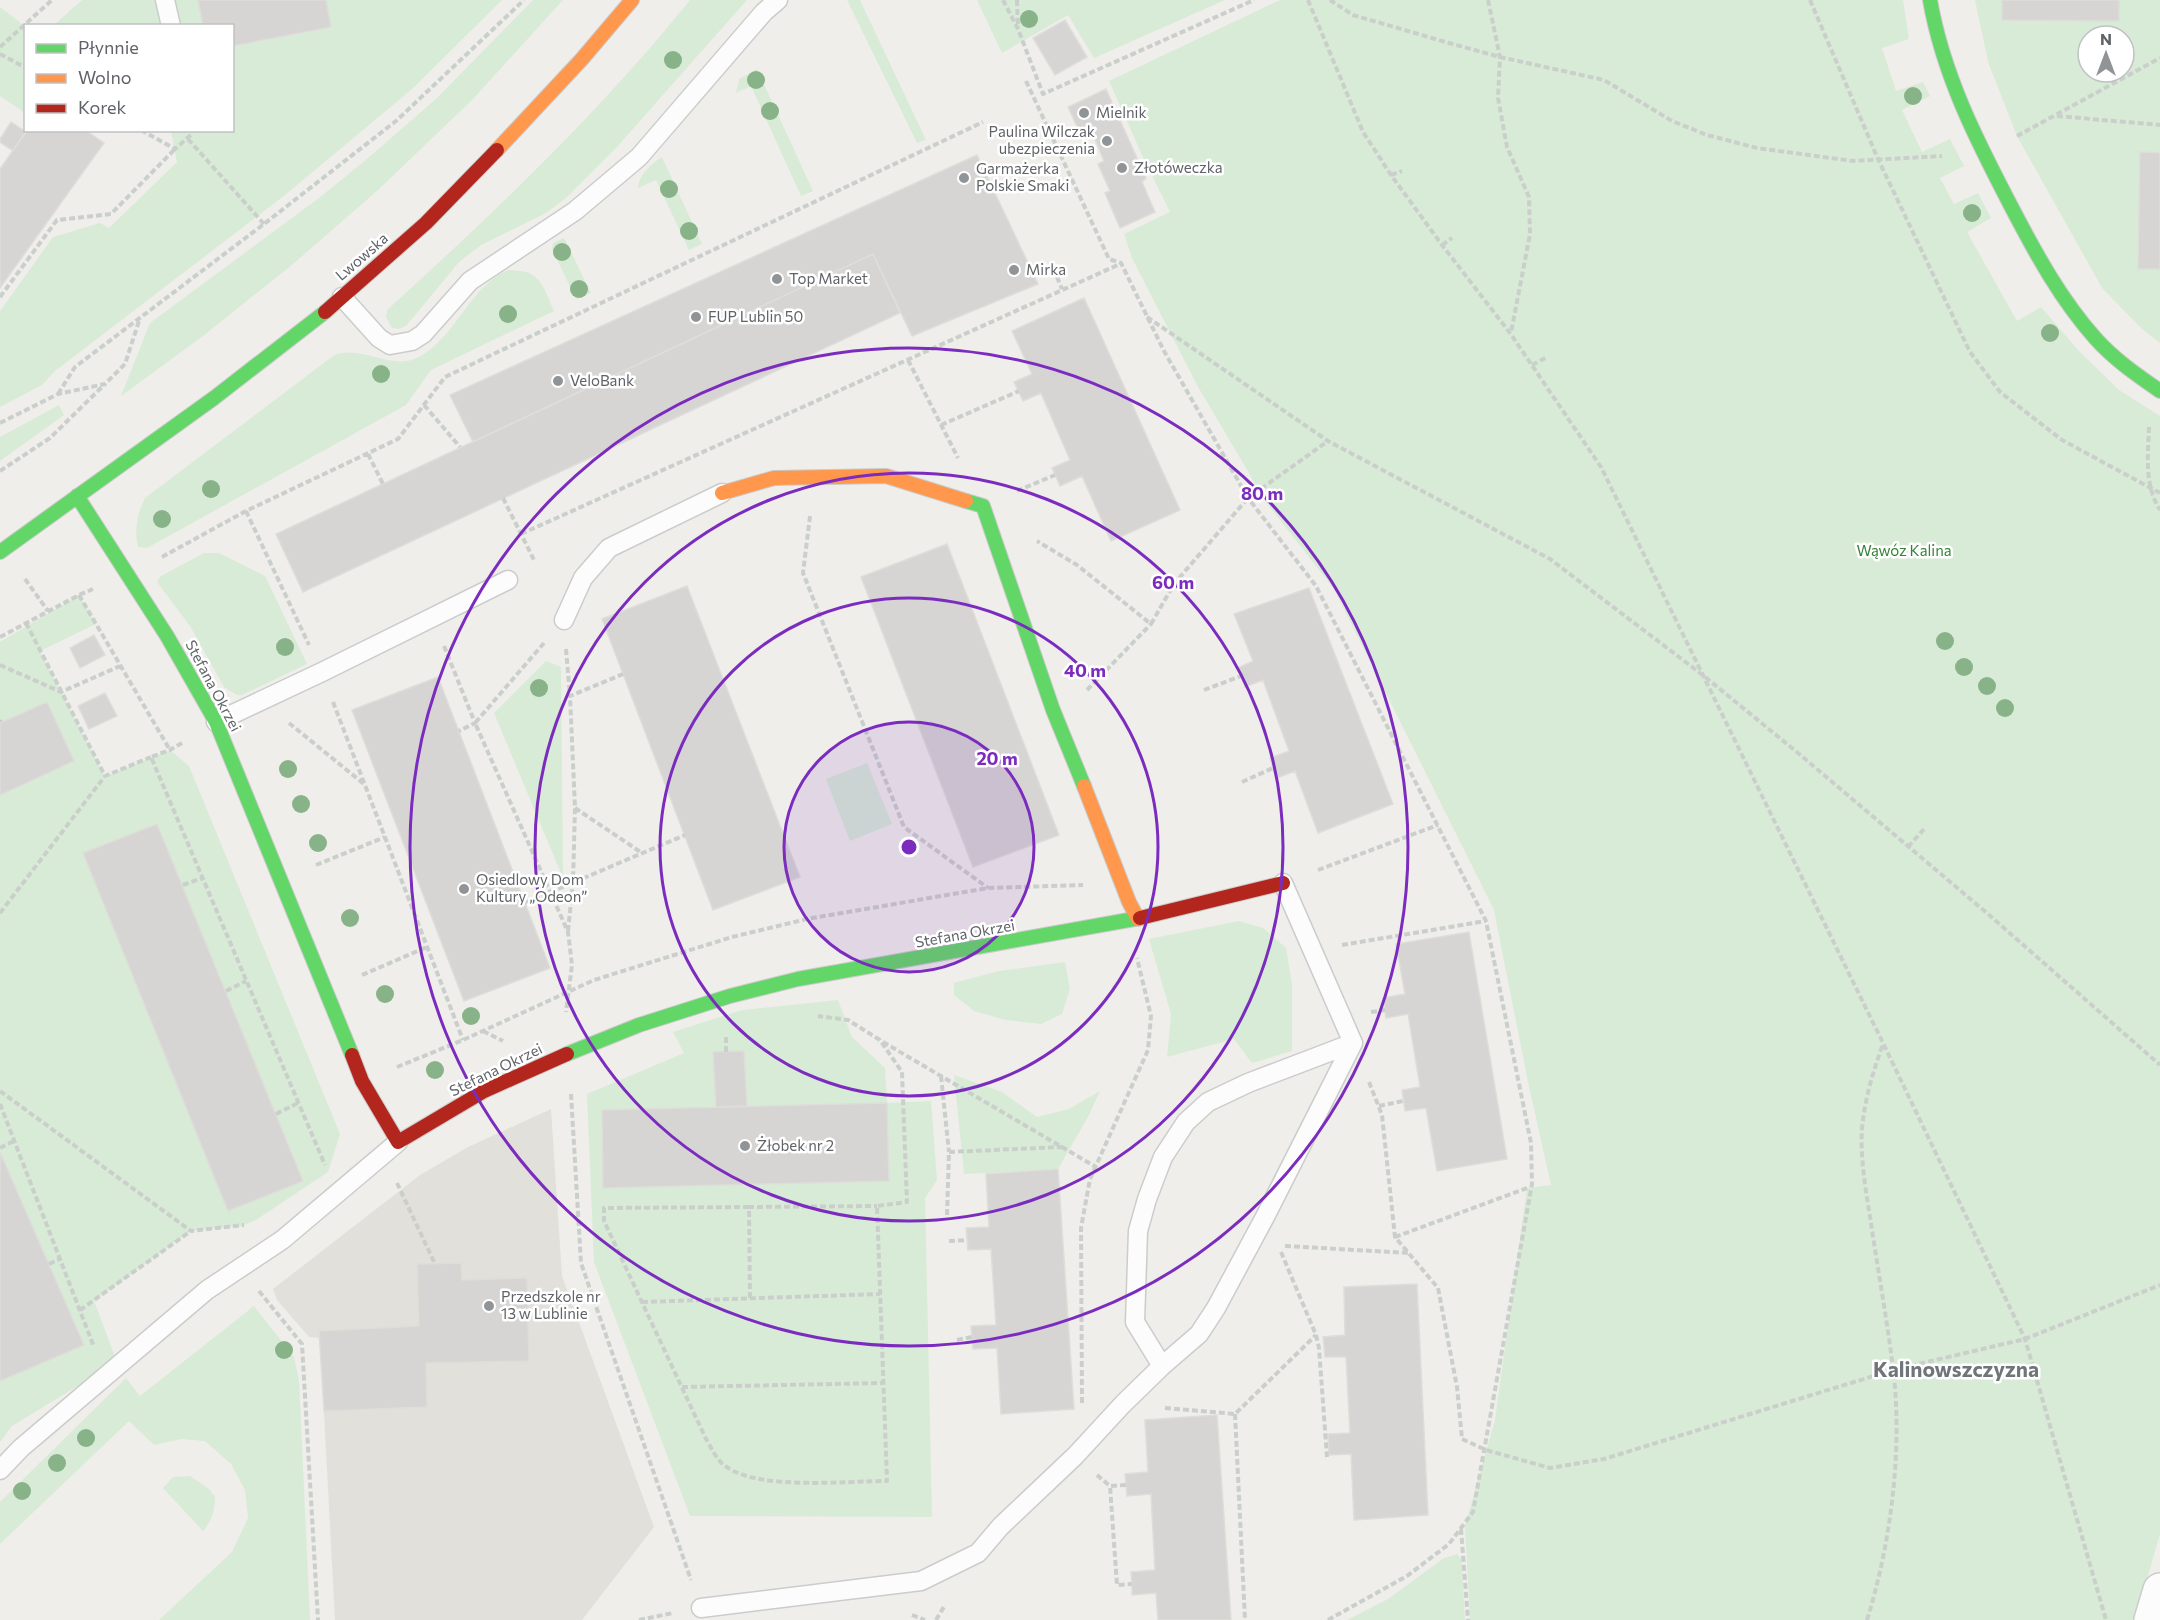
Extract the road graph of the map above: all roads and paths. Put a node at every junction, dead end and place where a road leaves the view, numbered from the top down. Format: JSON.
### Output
{"nodes":[{"id":1,"x":52,"y":0,"type":"edge"},
{"id":2,"x":165,"y":0,"type":"edge"},
{"id":3,"x":524,"y":0,"type":"edge"},
{"id":4,"x":632,"y":0,"type":"edge"},
{"id":5,"x":778,"y":0,"type":"edge"},
{"id":6,"x":1003,"y":0,"type":"edge"},
{"id":7,"x":1017,"y":0,"type":"edge"},
{"id":8,"x":1254,"y":0,"type":"edge"},
{"id":9,"x":1308,"y":0,"type":"edge"},
{"id":10,"x":1330,"y":0,"type":"edge"},
{"id":11,"x":1488,"y":0,"type":"edge"},
{"id":12,"x":1810,"y":0,"type":"edge"},
{"id":13,"x":1930,"y":0,"type":"edge"},
{"id":14,"x":25,"y":24,"type":"edge"},
{"id":15,"x":171,"y":24,"type":"edge"},
{"id":16,"x":24,"y":25,"type":"edge"},
{"id":17,"x":1018,"y":29,"type":"junction"},
{"id":18,"x":0,"y":47,"type":"edge"},
{"id":19,"x":0,"y":54,"type":"edge"},
{"id":20,"x":1500,"y":57,"type":"junction"},
{"id":21,"x":2160,"y":58,"type":"edge"},
{"id":22,"x":24,"y":67,"type":"edge"},
{"id":23,"x":1026,"y":81,"type":"dead end"},
{"id":24,"x":2056,"y":116,"type":"junction"},
{"id":25,"x":983,"y":122,"type":"dead end"},
{"id":26,"x":2160,"y":125,"type":"edge"},
{"id":27,"x":145,"y":132,"type":"edge"},
{"id":28,"x":192,"y":132,"type":"edge"},
{"id":29,"x":188,"y":139,"type":"junction"},
{"id":30,"x":175,"y":149,"type":"junction"},
{"id":31,"x":1983,"y":153,"type":"junction"},
{"id":32,"x":1878,"y":159,"type":"junction"},
{"id":33,"x":1402,"y":171,"type":"dead end"},
{"id":34,"x":1391,"y":175,"type":"junction"},
{"id":35,"x":264,"y":224,"type":"junction"},
{"id":36,"x":1452,"y":238,"type":"dead end"},
{"id":37,"x":1442,"y":245,"type":"junction"},
{"id":38,"x":1121,"y":263,"type":"junction"},
{"id":39,"x":1057,"y":277,"type":"dead end"},
{"id":40,"x":1062,"y":289,"type":"junction"},
{"id":41,"x":0,"y":297,"type":"edge"},
{"id":42,"x":342,"y":297,"type":"junction"},
{"id":43,"x":141,"y":318,"type":"junction"},
{"id":44,"x":1147,"y":318,"type":"junction"},
{"id":45,"x":1510,"y":333,"type":"junction"},
{"id":46,"x":1546,"y":357,"type":"dead end"},
{"id":47,"x":908,"y":360,"type":"junction"},
{"id":48,"x":1532,"y":365,"type":"junction"},
{"id":49,"x":105,"y":384,"type":"junction"},
{"id":50,"x":2156,"y":388,"type":"edge"},
{"id":51,"x":1019,"y":391,"type":"dead end"},
{"id":52,"x":58,"y":394,"type":"junction"},
{"id":53,"x":424,"y":405,"type":"junction"},
{"id":54,"x":0,"y":423,"type":"edge"},
{"id":55,"x":941,"y":425,"type":"junction"},
{"id":56,"x":1328,"y":441,"type":"junction"},
{"id":57,"x":460,"y":447,"type":"dead end"},
{"id":58,"x":368,"y":454,"type":"junction"},
{"id":59,"x":0,"y":471,"type":"edge"},
{"id":60,"x":815,"y":477,"type":"junction"},
{"id":61,"x":383,"y":484,"type":"dead end"},
{"id":62,"x":2150,"y":488,"type":"junction"},
{"id":63,"x":722,"y":493,"type":"joint"},
{"id":64,"x":2160,"y":493,"type":"edge"},
{"id":65,"x":76,"y":496,"type":"junction"},
{"id":66,"x":1248,"y":498,"type":"junction"},
{"id":67,"x":983,"y":506,"type":"junction"},
{"id":68,"x":2160,"y":510,"type":"edge"},
{"id":69,"x":246,"y":511,"type":"junction"},
{"id":70,"x":22,"y":518,"type":"dead end"},
{"id":71,"x":521,"y":534,"type":"dead end"},
{"id":72,"x":0,"y":552,"type":"edge"},
{"id":73,"x":127,"y":576,"type":"junction"},
{"id":74,"x":508,"y":580,"type":"dead end"},
{"id":75,"x":79,"y":595,"type":"junction"},
{"id":76,"x":564,"y":620,"type":"junction"},
{"id":77,"x":26,"y":623,"type":"junction"},
{"id":78,"x":1151,"y":624,"type":"junction"},
{"id":79,"x":0,"y":637,"type":"edge"},
{"id":80,"x":444,"y":645,"type":"dead end"},
{"id":81,"x":0,"y":665,"type":"edge"},
{"id":82,"x":120,"y":666,"type":"junction"},
{"id":83,"x":322,"y":672,"type":"junction"},
{"id":84,"x":622,"y":674,"type":"dead end"},
{"id":85,"x":1241,"y":676,"type":"dead end"},
{"id":86,"x":1704,"y":676,"type":"junction"},
{"id":87,"x":1204,"y":690,"type":"dead end"},
{"id":88,"x":61,"y":692,"type":"junction"},
{"id":89,"x":570,"y":696,"type":"junction"},
{"id":90,"x":261,"y":701,"type":"junction"},
{"id":91,"x":1058,"y":721,"type":"junction"},
{"id":92,"x":216,"y":722,"type":"junction"},
{"id":93,"x":475,"y":723,"type":"junction"},
{"id":94,"x":459,"y":731,"type":"dead end"},
{"id":95,"x":170,"y":750,"type":"junction"},
{"id":96,"x":150,"y":757,"type":"junction"},
{"id":97,"x":1273,"y":768,"type":"dead end"},
{"id":98,"x":105,"y":776,"type":"junction"},
{"id":99,"x":1242,"y":782,"type":"dead end"},
{"id":100,"x":365,"y":785,"type":"junction"},
{"id":101,"x":575,"y":808,"type":"junction"},
{"id":102,"x":1438,"y":825,"type":"junction"},
{"id":103,"x":1924,"y":829,"type":"dead end"},
{"id":104,"x":685,"y":835,"type":"dead end"},
{"id":105,"x":385,"y":837,"type":"junction"},
{"id":106,"x":1908,"y":847,"type":"junction"},
{"id":107,"x":643,"y":853,"type":"junction"},
{"id":108,"x":316,"y":865,"type":"dead end"},
{"id":109,"x":202,"y":878,"type":"junction"},
{"id":110,"x":573,"y":882,"type":"junction"},
{"id":111,"x":1283,"y":883,"type":"junction"},
{"id":112,"x":183,"y":885,"type":"dead end"},
{"id":113,"x":1093,"y":885,"type":"dead end"},
{"id":114,"x":988,"y":888,"type":"junction"},
{"id":115,"x":551,"y":892,"type":"junction"},
{"id":116,"x":525,"y":903,"type":"dead end"},
{"id":117,"x":0,"y":913,"type":"edge"},
{"id":118,"x":1131,"y":921,"type":"junction"},
{"id":119,"x":1486,"y":921,"type":"junction"},
{"id":120,"x":568,"y":932,"type":"junction"},
{"id":121,"x":427,"y":947,"type":"junction"},
{"id":122,"x":1312,"y":950,"type":"junction"},
{"id":123,"x":362,"y":975,"type":"dead end"},
{"id":124,"x":246,"y":981,"type":"junction"},
{"id":125,"x":226,"y":991,"type":"dead end"},
{"id":126,"x":568,"y":991,"type":"junction"},
{"id":127,"x":815,"y":1016,"type":"dead end"},
{"id":128,"x":463,"y":1040,"type":"junction"},
{"id":129,"x":880,"y":1040,"type":"junction"},
{"id":130,"x":1353,"y":1043,"type":"junction"},
{"id":131,"x":1883,"y":1043,"type":"junction"},
{"id":132,"x":2160,"y":1065,"type":"edge"},
{"id":133,"x":940,"y":1076,"type":"junction"},
{"id":134,"x":362,"y":1082,"type":"junction"},
{"id":135,"x":571,"y":1088,"type":"dead end"},
{"id":136,"x":0,"y":1091,"type":"edge"},
{"id":137,"x":1403,"y":1101,"type":"dead end"},
{"id":138,"x":298,"y":1103,"type":"junction"},
{"id":139,"x":0,"y":1104,"type":"edge"},
{"id":140,"x":1379,"y":1106,"type":"junction"},
{"id":141,"x":276,"y":1114,"type":"dead end"},
{"id":142,"x":14,"y":1141,"type":"junction"},
{"id":143,"x":399,"y":1143,"type":"junction"},
{"id":144,"x":1062,"y":1147,"type":"junction"},
{"id":145,"x":0,"y":1148,"type":"edge"},
{"id":146,"x":949,"y":1152,"type":"junction"},
{"id":147,"x":1096,"y":1167,"type":"junction"},
{"id":148,"x":328,"y":1172,"type":"dead end"},
{"id":149,"x":394,"y":1179,"type":"dead end"},
{"id":150,"x":1527,"y":1188,"type":"dead end"},
{"id":151,"x":877,"y":1206,"type":"junction"},
{"id":152,"x":749,"y":1207,"type":"junction"},
{"id":153,"x":947,"y":1215,"type":"dead end"},
{"id":154,"x":191,"y":1231,"type":"junction"},
{"id":155,"x":1395,"y":1238,"type":"junction"},
{"id":156,"x":282,"y":1240,"type":"junction"},
{"id":157,"x":967,"y":1240,"type":"dead end"},
{"id":158,"x":949,"y":1241,"type":"dead end"},
{"id":159,"x":1409,"y":1253,"type":"junction"},
{"id":160,"x":60,"y":1259,"type":"junction"},
{"id":161,"x":49,"y":1264,"type":"dead end"},
{"id":162,"x":435,"y":1264,"type":"dead end"},
{"id":163,"x":2160,"y":1285,"type":"edge"},
{"id":164,"x":257,"y":1288,"type":"dead end"},
{"id":165,"x":880,"y":1294,"type":"junction"},
{"id":166,"x":750,"y":1298,"type":"junction"},
{"id":167,"x":642,"y":1302,"type":"junction"},
{"id":168,"x":80,"y":1310,"type":"junction"},
{"id":169,"x":1316,"y":1335,"type":"junction"},
{"id":170,"x":972,"y":1337,"type":"dead end"},
{"id":171,"x":2025,"y":1339,"type":"junction"},
{"id":172,"x":957,"y":1340,"type":"dead end"},
{"id":173,"x":1162,"y":1366,"type":"junction"},
{"id":174,"x":1893,"y":1370,"type":"junction"},
{"id":175,"x":106,"y":1375,"type":"junction"},
{"id":176,"x":883,"y":1383,"type":"junction"},
{"id":177,"x":682,"y":1387,"type":"junction"},
{"id":178,"x":1123,"y":1404,"type":"junction"},
{"id":179,"x":1082,"y":1414,"type":"dead end"},
{"id":180,"x":1236,"y":1414,"type":"junction"},
{"id":181,"x":1486,"y":1450,"type":"junction"},
{"id":182,"x":1327,"y":1456,"type":"dead end"},
{"id":183,"x":0,"y":1470,"type":"edge"},
{"id":184,"x":1126,"y":1485,"type":"dead end"},
{"id":185,"x":1461,"y":1528,"type":"junction"},
{"id":186,"x":1131,"y":1584,"type":"dead end"},
{"id":187,"x":2160,"y":1590,"type":"edge"},
{"id":188,"x":701,"y":1608,"type":"joint"},
{"id":189,"x":318,"y":1620,"type":"edge"},
{"id":190,"x":1245,"y":1620,"type":"edge"},
{"id":191,"x":1328,"y":1620,"type":"edge"},
{"id":192,"x":1468,"y":1620,"type":"edge"},
{"id":193,"x":1867,"y":1620,"type":"edge"},
{"id":194,"x":2106,"y":1620,"type":"edge"},
{"id":195,"x":2151,"y":1620,"type":"edge"}],
"edges":[{"from":1,"to":14,"type":"path"},
{"from":2,"to":15,"type":"lane"},
{"from":3,"to":35,"type":"path"},
{"from":4,"to":42,"type":"street","name":"Lwowska"},
{"from":5,"to":42,"type":"lane"},
{"from":6,"to":17,"type":"path"},
{"from":7,"to":17,"type":"path"},
{"from":8,"to":17,"type":"path"},
{"from":9,"to":34,"type":"path"},
{"from":10,"to":20,"type":"path"},
{"from":11,"to":20,"type":"path"},
{"from":12,"to":32,"type":"path"},
{"from":13,"to":31,"type":"street"},
{"from":16,"to":18,"type":"path"},
{"from":19,"to":22,"type":"path"},
{"from":20,"to":32,"type":"path"},
{"from":20,"to":45,"type":"path"},
{"from":21,"to":24,"type":"path"},
{"from":23,"to":38,"type":"path"},
{"from":24,"to":26,"type":"path"},
{"from":24,"to":31,"type":"path"},
{"from":25,"to":53,"type":"path"},
{"from":27,"to":30,"type":"path"},
{"from":28,"to":29,"type":"path"},
{"from":29,"to":30,"type":"path"},
{"from":29,"to":35,"type":"path"},
{"from":30,"to":41,"type":"path"},
{"from":31,"to":32,"type":"path"},
{"from":31,"to":50,"type":"street"},
{"from":32,"to":62,"type":"path"},
{"from":33,"to":34,"type":"path"},
{"from":34,"to":37,"type":"path"},
{"from":35,"to":43,"type":"path"},
{"from":36,"to":37,"type":"path"},
{"from":37,"to":45,"type":"path"},
{"from":38,"to":40,"type":"path"},
{"from":38,"to":44,"type":"path"},
{"from":39,"to":40,"type":"path"},
{"from":40,"to":47,"type":"path"},
{"from":42,"to":65,"type":"street","name":"Lwowska"},
{"from":43,"to":49,"type":"path"},
{"from":43,"to":52,"type":"path"},
{"from":44,"to":56,"type":"path"},
{"from":44,"to":66,"type":"path"},
{"from":45,"to":48,"type":"path"},
{"from":46,"to":48,"type":"path"},
{"from":47,"to":55,"type":"path"},
{"from":47,"to":71,"type":"path"},
{"from":48,"to":86,"type":"path"},
{"from":49,"to":52,"type":"path"},
{"from":49,"to":59,"type":"path"},
{"from":50,"to":62,"type":"path"},
{"from":51,"to":55,"type":"path"},
{"from":52,"to":54,"type":"path"},
{"from":53,"to":57,"type":"path"},
{"from":53,"to":58,"type":"path"},
{"from":55,"to":67,"type":"path"},
{"from":56,"to":66,"type":"path"},
{"from":56,"to":86,"type":"path"},
{"from":58,"to":61,"type":"path"},
{"from":58,"to":69,"type":"path"},
{"from":60,"to":63,"type":"street"},
{"from":60,"to":67,"type":"street"},
{"from":60,"to":114,"type":"path"},
{"from":62,"to":64,"type":"path"},
{"from":62,"to":68,"type":"path"},
{"from":63,"to":76,"type":"lane"},
{"from":65,"to":70,"type":"street","name":"Lwowska"},
{"from":65,"to":72,"type":"street","name":"Lwowska"},
{"from":65,"to":73,"type":"street","name":"Stefana Okrzei"},
{"from":66,"to":78,"type":"path"},
{"from":66,"to":102,"type":"path"},
{"from":67,"to":78,"type":"path"},
{"from":67,"to":91,"type":"street"},
{"from":69,"to":73,"type":"path"},
{"from":69,"to":83,"type":"path"},
{"from":73,"to":75,"type":"path"},
{"from":73,"to":92,"type":"street","name":"Stefana Okrzei"},
{"from":74,"to":83,"type":"lane"},
{"from":75,"to":77,"type":"path"},
{"from":75,"to":82,"type":"path"},
{"from":76,"to":89,"type":"path"},
{"from":76,"to":93,"type":"path"},
{"from":77,"to":79,"type":"path"},
{"from":77,"to":88,"type":"path"},
{"from":78,"to":91,"type":"path"},
{"from":80,"to":93,"type":"path"},
{"from":81,"to":88,"type":"path"},
{"from":82,"to":88,"type":"path"},
{"from":82,"to":95,"type":"path"},
{"from":83,"to":90,"type":"lane"},
{"from":83,"to":100,"type":"path"},
{"from":84,"to":89,"type":"path"},
{"from":85,"to":87,"type":"path"},
{"from":86,"to":106,"type":"path"},
{"from":86,"to":131,"type":"path"},
{"from":88,"to":98,"type":"path"},
{"from":89,"to":101,"type":"path"},
{"from":90,"to":92,"type":"lane"},
{"from":90,"to":100,"type":"path"},
{"from":91,"to":118,"type":"street"},
{"from":92,"to":95,"type":"path"},
{"from":92,"to":134,"type":"street","name":"Stefana Okrzei"},
{"from":93,"to":94,"type":"path"},
{"from":93,"to":115,"type":"path"},
{"from":95,"to":96,"type":"path"},
{"from":96,"to":98,"type":"path"},
{"from":96,"to":109,"type":"path"},
{"from":97,"to":99,"type":"path"},
{"from":98,"to":117,"type":"path"},
{"from":100,"to":105,"type":"path"},
{"from":101,"to":107,"type":"path"},
{"from":101,"to":110,"type":"path"},
{"from":102,"to":111,"type":"path"},
{"from":102,"to":119,"type":"path"},
{"from":103,"to":106,"type":"path"},
{"from":104,"to":107,"type":"path"},
{"from":105,"to":108,"type":"path"},
{"from":105,"to":121,"type":"path"},
{"from":106,"to":132,"type":"path"},
{"from":107,"to":110,"type":"path"},
{"from":109,"to":112,"type":"path"},
{"from":109,"to":124,"type":"path"},
{"from":110,"to":115,"type":"path"},
{"from":110,"to":120,"type":"path"},
{"from":111,"to":118,"type":"street","name":"Stefana Okrzei"},
{"from":111,"to":122,"type":"lane"},
{"from":113,"to":114,"type":"path"},
{"from":114,"to":126,"type":"path"},
{"from":115,"to":116,"type":"path"},
{"from":115,"to":120,"type":"path"},
{"from":118,"to":143,"type":"street","name":"Stefana Okrzei"},
{"from":118,"to":147,"type":"path"},
{"from":119,"to":122,"type":"path"},
{"from":119,"to":181,"type":"path"},
{"from":120,"to":126,"type":"path"},
{"from":121,"to":123,"type":"path"},
{"from":121,"to":128,"type":"path"},
{"from":122,"to":130,"type":"lane"},
{"from":124,"to":125,"type":"path"},
{"from":124,"to":138,"type":"path"},
{"from":126,"to":128,"type":"path"},
{"from":127,"to":129,"type":"path"},
{"from":128,"to":134,"type":"path"},
{"from":129,"to":133,"type":"path"},
{"from":129,"to":151,"type":"path"},
{"from":130,"to":140,"type":"path"},
{"from":130,"to":173,"type":"lane"},
{"from":130,"to":173,"type":"lane"},
{"from":131,"to":171,"type":"path"},
{"from":131,"to":174,"type":"path"},
{"from":133,"to":144,"type":"path"},
{"from":133,"to":146,"type":"path"},
{"from":134,"to":143,"type":"street","name":"Stefana Okrzei"},
{"from":135,"to":188,"type":"path"},
{"from":136,"to":154,"type":"path"},
{"from":137,"to":140,"type":"path"},
{"from":138,"to":141,"type":"path"},
{"from":138,"to":148,"type":"path"},
{"from":139,"to":142,"type":"path"},
{"from":140,"to":155,"type":"path"},
{"from":142,"to":145,"type":"path"},
{"from":142,"to":160,"type":"path"},
{"from":143,"to":156,"type":"lane"},
{"from":144,"to":146,"type":"path"},
{"from":144,"to":147,"type":"path"},
{"from":146,"to":153,"type":"path"},
{"from":147,"to":179,"type":"path"},
{"from":149,"to":162,"type":"path"},
{"from":150,"to":155,"type":"path"},
{"from":151,"to":152,"type":"path"},
{"from":151,"to":165,"type":"path"},
{"from":152,"to":166,"type":"path"},
{"from":152,"to":167,"type":"path"},
{"from":154,"to":156,"type":"path"},
{"from":154,"to":168,"type":"path"},
{"from":155,"to":159,"type":"path"},
{"from":156,"to":175,"type":"lane"},
{"from":157,"to":158,"type":"path"},
{"from":159,"to":169,"type":"path"},
{"from":159,"to":181,"type":"path"},
{"from":160,"to":161,"type":"path"},
{"from":160,"to":168,"type":"path"},
{"from":163,"to":171,"type":"path"},
{"from":164,"to":189,"type":"path"},
{"from":165,"to":166,"type":"path"},
{"from":165,"to":176,"type":"path"},
{"from":166,"to":167,"type":"path"},
{"from":167,"to":177,"type":"path"},
{"from":168,"to":175,"type":"path"},
{"from":169,"to":180,"type":"path"},
{"from":169,"to":182,"type":"path"},
{"from":170,"to":172,"type":"path"},
{"from":171,"to":174,"type":"path"},
{"from":171,"to":194,"type":"path"},
{"from":173,"to":178,"type":"lane"},
{"from":174,"to":181,"type":"path"},
{"from":174,"to":193,"type":"path"},
{"from":175,"to":183,"type":"lane"},
{"from":176,"to":177,"type":"path"},
{"from":176,"to":177,"type":"path"},
{"from":178,"to":180,"type":"path"},
{"from":178,"to":188,"type":"lane"},
{"from":180,"to":190,"type":"path"},
{"from":181,"to":185,"type":"path"},
{"from":184,"to":186,"type":"path"},
{"from":185,"to":191,"type":"path"},
{"from":185,"to":192,"type":"path"},
{"from":187,"to":195,"type":"street"}]}
